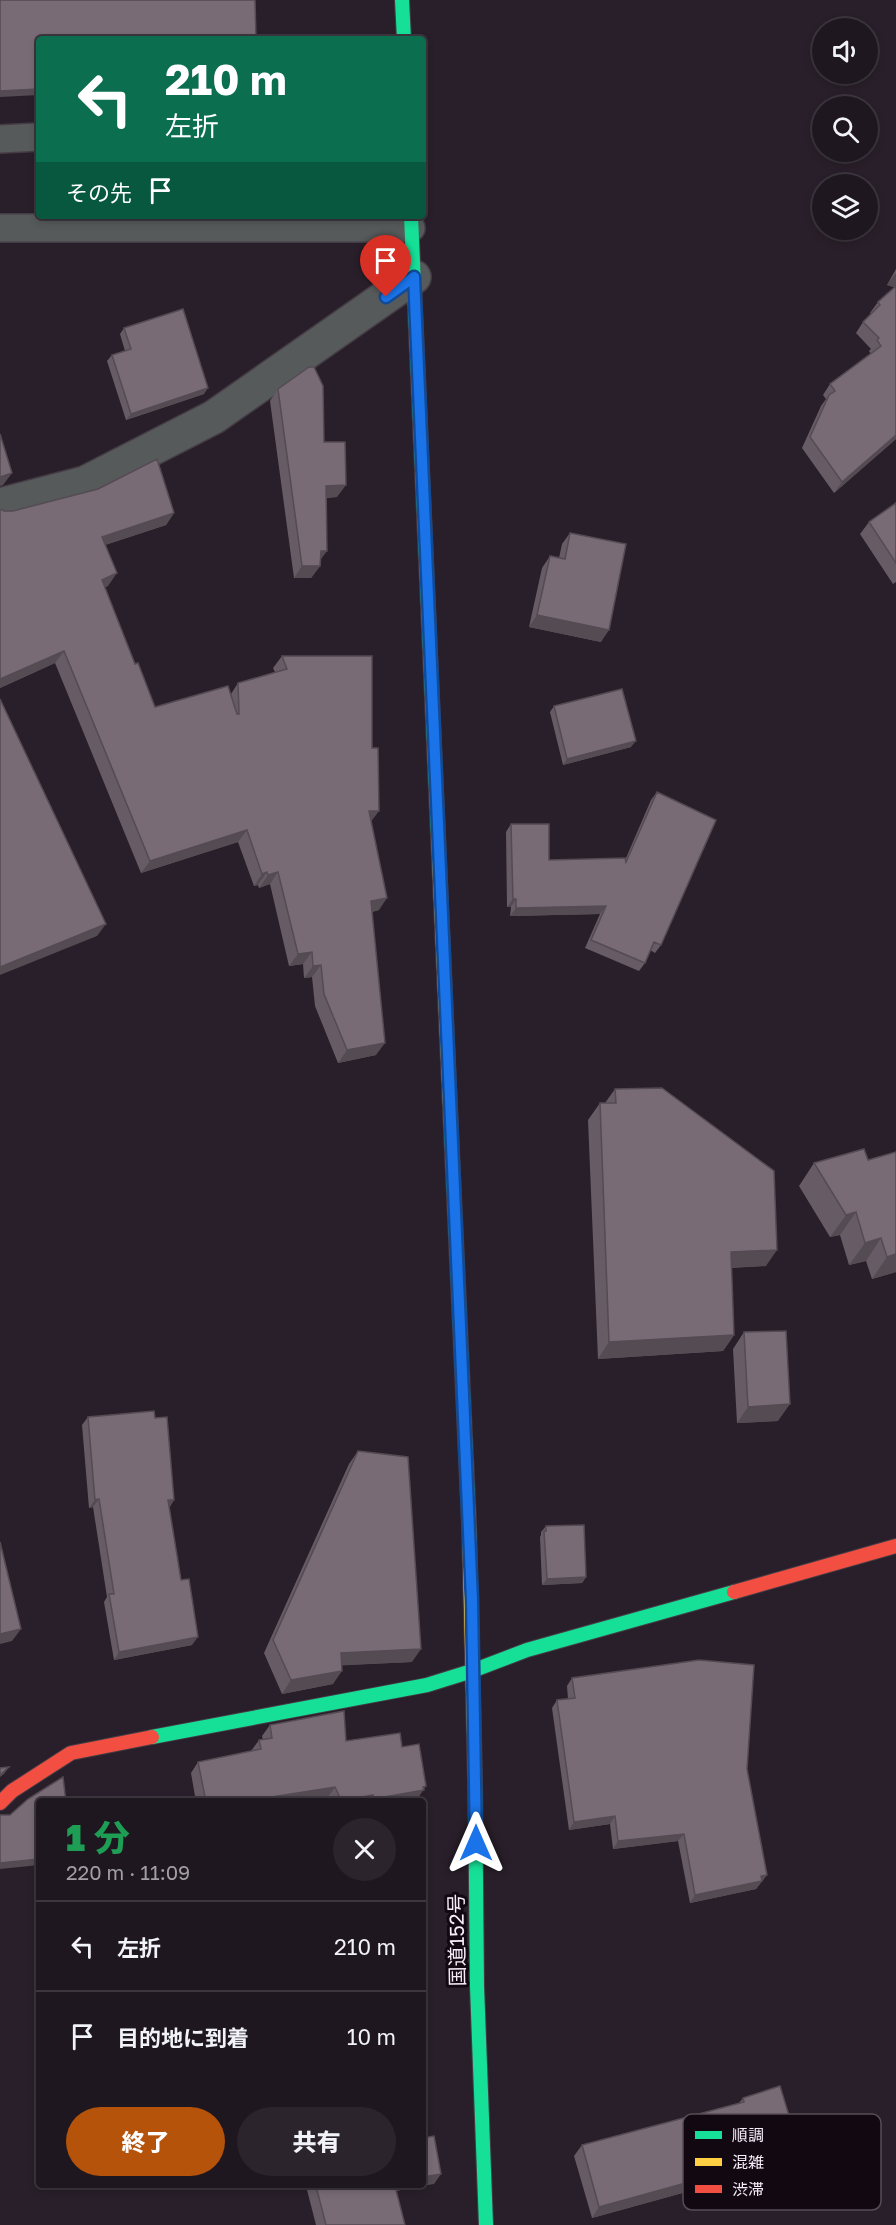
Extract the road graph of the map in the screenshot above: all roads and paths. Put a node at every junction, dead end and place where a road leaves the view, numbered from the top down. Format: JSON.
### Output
{"nodes":[{"id":1,"x":402,"y":0,"type":"edge"},
{"id":2,"x":404,"y":36,"type":"edge"},
{"id":3,"x":36,"y":136,"type":"edge"},
{"id":4,"x":0,"y":139,"type":"edge"},
{"id":5,"x":266,"y":222,"type":"edge"},
{"id":6,"x":411,"y":222,"type":"edge"},
{"id":7,"x":0,"y":228,"type":"edge"},
{"id":8,"x":414,"y":277,"type":"junction"},
{"id":9,"x":0,"y":505,"type":"edge"},
{"id":10,"x":896,"y":1546,"type":"edge"},
{"id":11,"x":472,"y":1671,"type":"junction"},
{"id":12,"x":0,"y":1803,"type":"edge"},
{"id":13,"x":486,"y":2225,"type":"edge"}],
"edges":[{"from":1,"to":2,"type":"main road"},
{"from":3,"to":4,"type":"lane"},
{"from":5,"to":6,"type":"lane"},
{"from":5,"to":7,"type":"lane"},
{"from":6,"to":8,"type":"main road","name":"国道152号"},
{"from":8,"to":9,"type":"street"},
{"from":8,"to":11,"type":"main road","name":"国道152号"},
{"from":10,"to":11,"type":"main road"},
{"from":11,"to":12,"type":"main road"},
{"from":11,"to":13,"type":"main road","name":"国道152号"}]}
